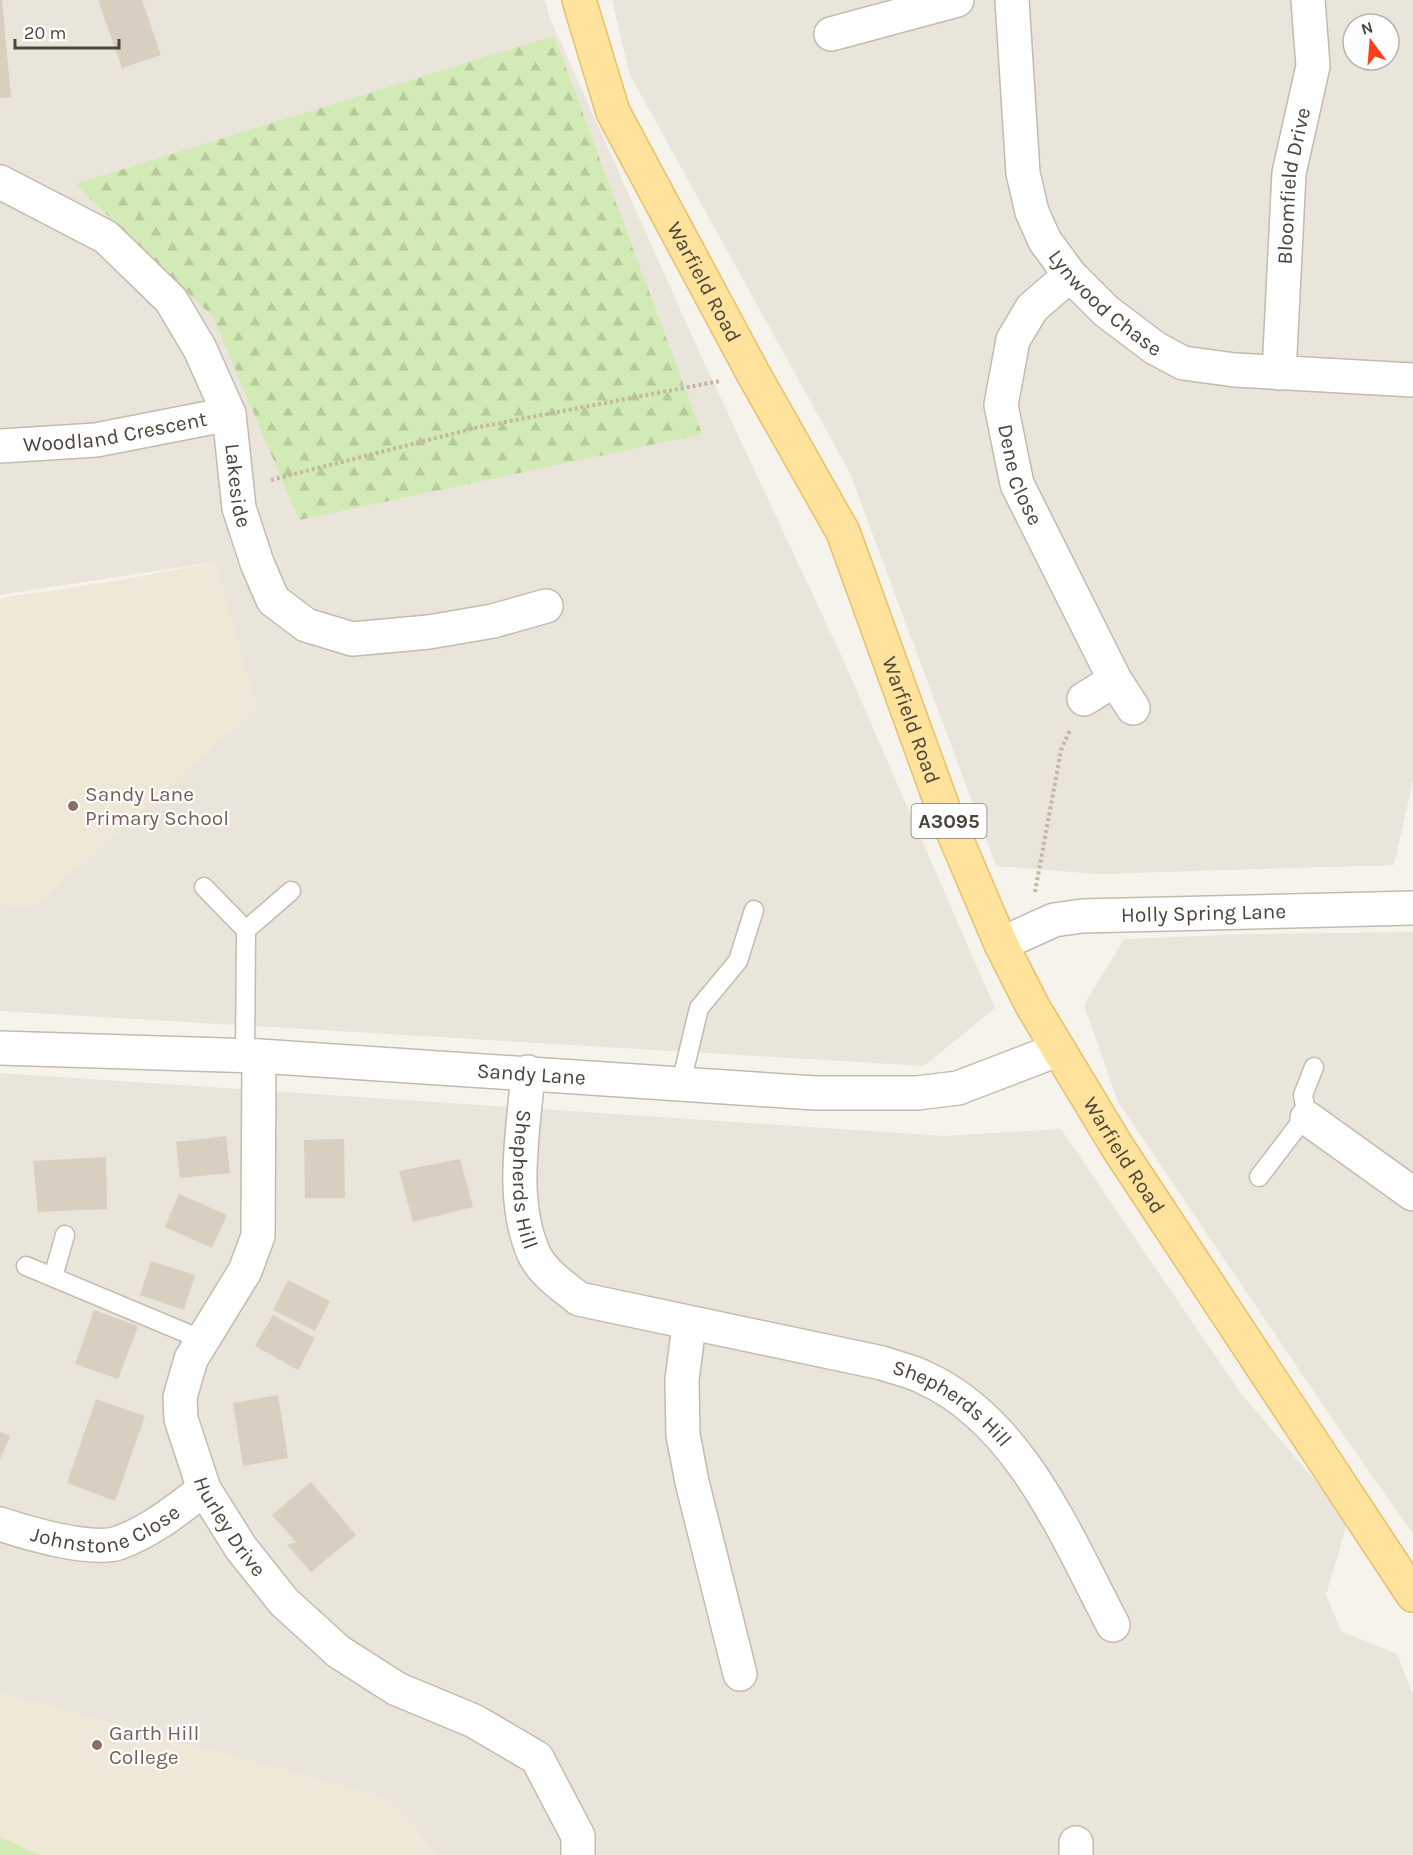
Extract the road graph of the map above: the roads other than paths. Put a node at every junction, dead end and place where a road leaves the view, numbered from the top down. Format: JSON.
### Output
{"nodes":[{"id":1,"x":579,"y":0,"type":"edge"},
{"id":2,"x":957,"y":0,"type":"edge"},
{"id":3,"x":1012,"y":0,"type":"edge"},
{"id":4,"x":1308,"y":0,"type":"edge"},
{"id":5,"x":831,"y":34,"type":"dead end"},
{"id":6,"x":0,"y":182,"type":"edge"},
{"id":7,"x":1070,"y":275,"type":"junction"},
{"id":8,"x":1279,"y":373,"type":"junction"},
{"id":9,"x":1413,"y":380,"type":"edge"},
{"id":10,"x":229,"y":414,"type":"junction"},
{"id":11,"x":0,"y":446,"type":"edge"},
{"id":12,"x":546,"y":606,"type":"dead end"},
{"id":13,"x":1115,"y":680,"type":"junction"},
{"id":14,"x":1084,"y":699,"type":"road end"},
{"id":15,"x":1133,"y":708,"type":"dead end"},
{"id":16,"x":204,"y":887,"type":"dead end"},
{"id":17,"x":291,"y":891,"type":"dead end"},
{"id":18,"x":1413,"y":908,"type":"edge"},
{"id":19,"x":754,"y":910,"type":"dead end"},
{"id":20,"x":246,"y":930,"type":"junction"},
{"id":21,"x":1001,"y":944,"type":"junction"},
{"id":22,"x":0,"y":1048,"type":"edge"},
{"id":23,"x":1057,"y":1050,"type":"junction"},
{"id":24,"x":252,"y":1056,"type":"junction"},
{"id":25,"x":1314,"y":1067,"type":"dead end"},
{"id":26,"x":528,"y":1072,"type":"junction"},
{"id":27,"x":681,"y":1083,"type":"junction"},
{"id":28,"x":1307,"y":1118,"type":"junction"},
{"id":29,"x":1259,"y":1177,"type":"dead end"},
{"id":30,"x":1413,"y":1194,"type":"edge"},
{"id":31,"x":65,"y":1235,"type":"dead end"},
{"id":32,"x":26,"y":1266,"type":"dead end"},
{"id":33,"x":53,"y":1276,"type":"junction"},
{"id":34,"x":689,"y":1325,"type":"junction"},
{"id":35,"x":203,"y":1340,"type":"junction"},
{"id":36,"x":204,"y":1490,"type":"junction"},
{"id":37,"x":0,"y":1524,"type":"edge"},
{"id":38,"x":1413,"y":1595,"type":"edge"},
{"id":39,"x":1113,"y":1625,"type":"dead end"},
{"id":40,"x":740,"y":1674,"type":"dead end"},
{"id":41,"x":578,"y":1855,"type":"edge"}],
"edges":[{"from":1,"to":21,"type":"main road","name":"Warfield Road","number":"A3095"},
{"from":2,"to":5,"type":"street"},
{"from":3,"to":7,"type":"street","name":"Lynwood Chase"},
{"from":4,"to":8,"type":"street","name":"Bloomfield Drive"},
{"from":6,"to":10,"type":"street","name":"Lakeside"},
{"from":7,"to":8,"type":"street","name":"Lynwood Chase"},
{"from":7,"to":13,"type":"street","name":"Dene Close"},
{"from":8,"to":9,"type":"street","name":"Lynwood Chase"},
{"from":10,"to":11,"type":"street","name":"Woodland Crescent"},
{"from":10,"to":12,"type":"street","name":"Lakeside"},
{"from":13,"to":14,"type":"street"},
{"from":13,"to":15,"type":"street","name":"Dene Close"},
{"from":16,"to":20,"type":"lane"},
{"from":17,"to":20,"type":"lane"},
{"from":18,"to":21,"type":"street","name":"Holly Spring Lane"},
{"from":19,"to":27,"type":"lane"},
{"from":20,"to":24,"type":"lane"},
{"from":21,"to":23,"type":"main road","name":"Warfield Road","number":"A3095"},
{"from":22,"to":24,"type":"street","name":"Sandy Lane"},
{"from":23,"to":27,"type":"street","name":"Sandy Lane"},
{"from":23,"to":38,"type":"main road","name":"Warfield Road","number":"A3095"},
{"from":24,"to":26,"type":"street","name":"Sandy Lane"},
{"from":24,"to":35,"type":"street","name":"Hurley Drive"},
{"from":25,"to":28,"type":"lane"},
{"from":26,"to":27,"type":"street","name":"Sandy Lane"},
{"from":26,"to":34,"type":"street","name":"Shepherds Hill"},
{"from":28,"to":29,"type":"lane"},
{"from":28,"to":30,"type":"street"},
{"from":31,"to":33,"type":"lane"},
{"from":32,"to":33,"type":"lane"},
{"from":33,"to":35,"type":"lane"},
{"from":34,"to":39,"type":"street","name":"Shepherds Hill"},
{"from":34,"to":40,"type":"street"},
{"from":35,"to":36,"type":"street","name":"Hurley Drive"},
{"from":36,"to":37,"type":"street","name":"Johnstone Close"},
{"from":36,"to":41,"type":"street","name":"Hurley Drive"}]}
